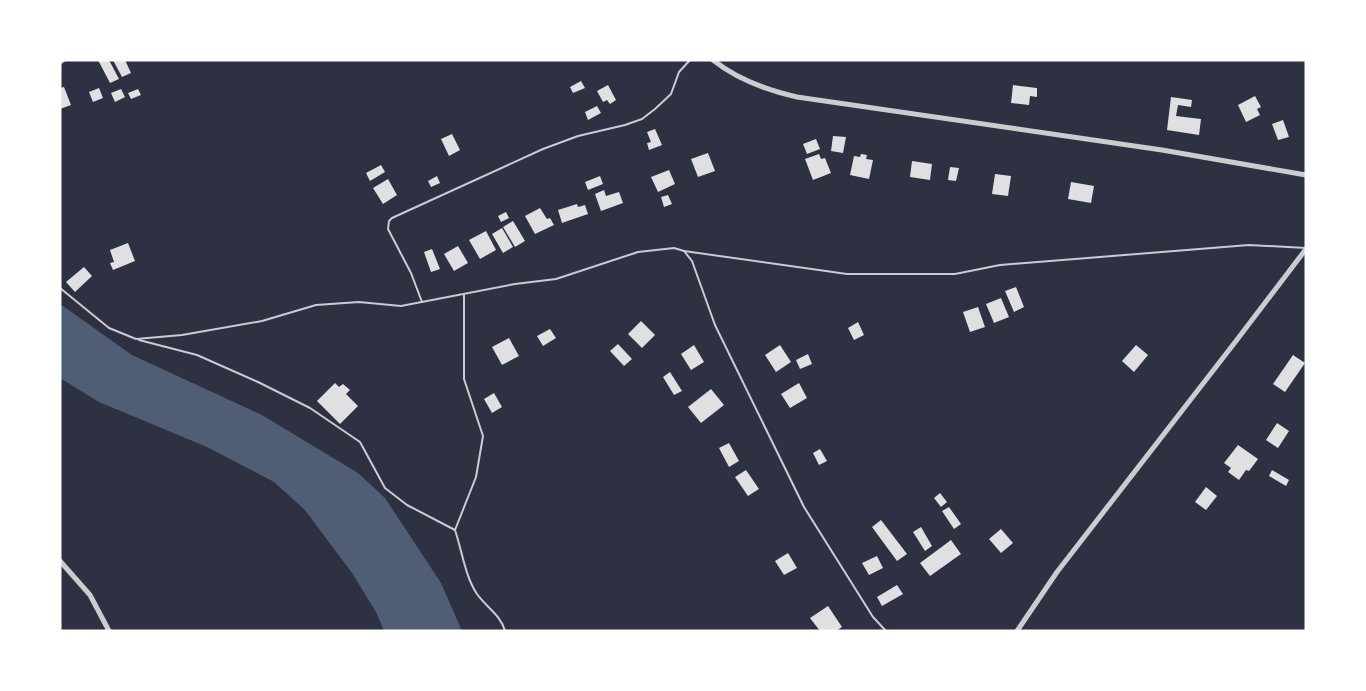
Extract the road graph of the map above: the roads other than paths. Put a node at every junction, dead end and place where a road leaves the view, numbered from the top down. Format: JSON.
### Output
{"nodes":[{"id":1,"x":690,"y":60,"type":"edge"},
{"id":2,"x":713,"y":60,"type":"edge"},
{"id":3,"x":1306,"y":175,"type":"edge"},
{"id":4,"x":1306,"y":248,"type":"edge"},
{"id":5,"x":684,"y":251,"type":"junction"},
{"id":6,"x":60,"y":288,"type":"edge"},
{"id":7,"x":464,"y":294,"type":"junction"},
{"id":8,"x":422,"y":302,"type":"junction"},
{"id":9,"x":136,"y":339,"type":"junction"},
{"id":10,"x":455,"y":530,"type":"junction"},
{"id":11,"x":60,"y":561,"type":"edge"},
{"id":12,"x":106,"y":629,"type":"edge"},
{"id":13,"x":506,"y":631,"type":"edge"},
{"id":14,"x":886,"y":631,"type":"edge"},
{"id":15,"x":1017,"y":631,"type":"edge"}],
"edges":[{"from":1,"to":8,"type":"lane"},
{"from":2,"to":3,"type":"street"},
{"from":4,"to":5,"type":"lane"},
{"from":4,"to":15,"type":"street"},
{"from":5,"to":7,"type":"lane"},
{"from":5,"to":14,"type":"lane"},
{"from":6,"to":9,"type":"lane"},
{"from":7,"to":8,"type":"lane"},
{"from":7,"to":10,"type":"lane"},
{"from":8,"to":9,"type":"lane"},
{"from":9,"to":10,"type":"lane"},
{"from":10,"to":13,"type":"lane"},
{"from":11,"to":12,"type":"street"}]}
